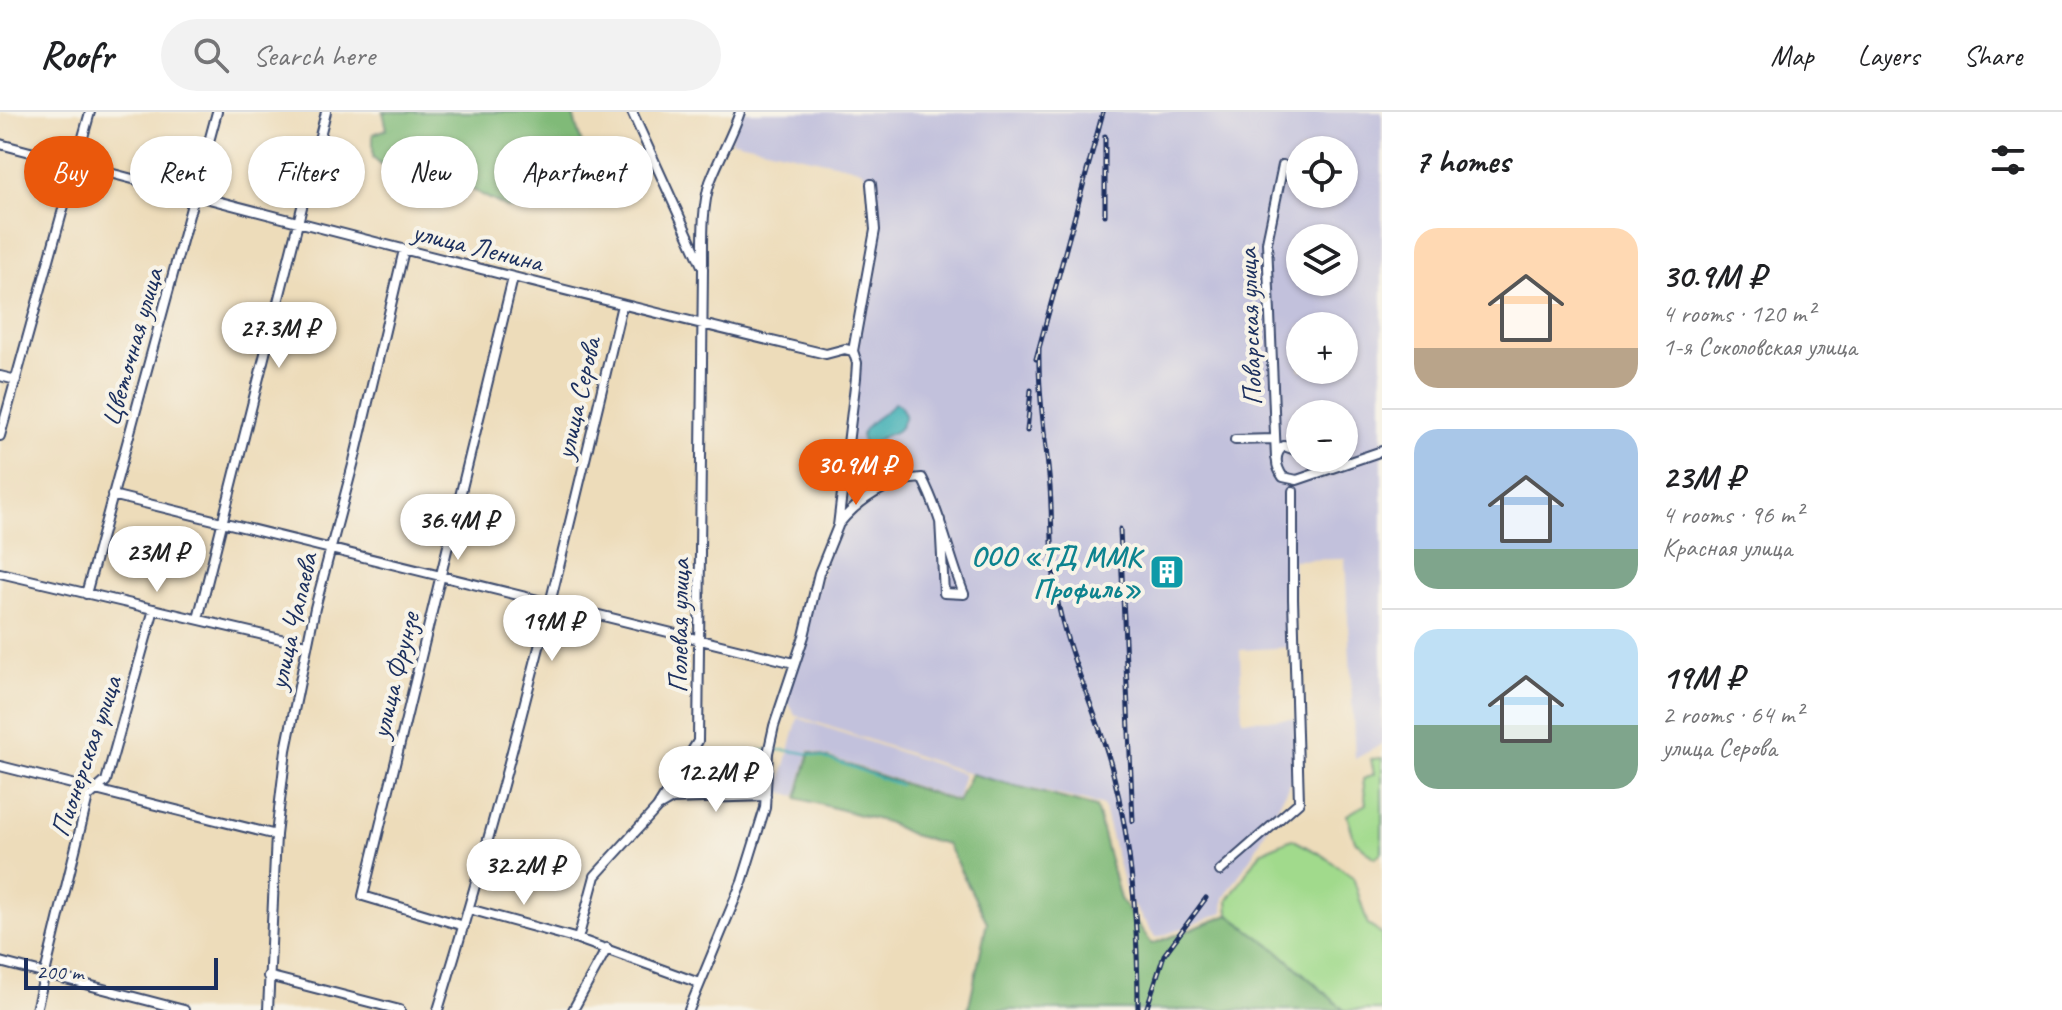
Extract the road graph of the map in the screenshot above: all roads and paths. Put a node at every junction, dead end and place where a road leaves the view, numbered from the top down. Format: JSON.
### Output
{"nodes":[{"id":1,"x":90,"y":112,"type":"edge"},
{"id":2,"x":217,"y":112,"type":"edge"},
{"id":3,"x":326,"y":112,"type":"edge"},
{"id":4,"x":632,"y":112,"type":"edge"},
{"id":5,"x":740,"y":112,"type":"edge"},
{"id":6,"x":84,"y":136,"type":"edge"},
{"id":7,"x":211,"y":136,"type":"edge"},
{"id":8,"x":0,"y":144,"type":"edge"},
{"id":9,"x":24,"y":150,"type":"edge"},
{"id":10,"x":1283,"y":165,"type":"dead end"},
{"id":11,"x":871,"y":184,"type":"dead end"},
{"id":12,"x":232,"y":205,"type":"edge"},
{"id":13,"x":64,"y":208,"type":"edge"},
{"id":14,"x":192,"y":208,"type":"edge"},
{"id":15,"x":300,"y":224,"type":"junction"},
{"id":16,"x":404,"y":250,"type":"junction"},
{"id":17,"x":703,"y":268,"type":"junction"},
{"id":18,"x":513,"y":278,"type":"junction"},
{"id":19,"x":622,"y":305,"type":"junction"},
{"id":20,"x":702,"y":324,"type":"junction"},
{"id":21,"x":853,"y":351,"type":"junction"},
{"id":22,"x":0,"y":376,"type":"edge"},
{"id":23,"x":16,"y":380,"type":"junction"},
{"id":24,"x":0,"y":436,"type":"edge"},
{"id":25,"x":1235,"y":440,"type":"dead end"},
{"id":26,"x":1274,"y":440,"type":"junction"},
{"id":27,"x":1284,"y":446,"type":"joint"},
{"id":28,"x":1382,"y":451,"type":"edge"},
{"id":29,"x":1276,"y":458,"type":"junction"},
{"id":30,"x":1358,"y":459,"type":"edge"},
{"id":31,"x":1310,"y":472,"type":"edge"},
{"id":32,"x":1320,"y":472,"type":"edge"},
{"id":33,"x":1283,"y":477,"type":"junction"},
{"id":34,"x":1304,"y":478,"type":"junction"},
{"id":35,"x":1293,"y":491,"type":"junction"},
{"id":36,"x":112,"y":495,"type":"junction"},
{"id":37,"x":940,"y":520,"type":"junction"},
{"id":38,"x":223,"y":522,"type":"junction"},
{"id":39,"x":838,"y":526,"type":"junction"},
{"id":40,"x":331,"y":551,"type":"junction"},
{"id":41,"x":0,"y":573,"type":"edge"},
{"id":42,"x":441,"y":574,"type":"junction"},
{"id":43,"x":86,"y":594,"type":"junction"},
{"id":44,"x":552,"y":602,"type":"junction"},
{"id":45,"x":154,"y":609,"type":"junction"},
{"id":46,"x":198,"y":619,"type":"junction"},
{"id":47,"x":700,"y":638,"type":"junction"},
{"id":48,"x":306,"y":645,"type":"junction"},
{"id":49,"x":794,"y":663,"type":"junction"},
{"id":50,"x":0,"y":766,"type":"edge"},
{"id":51,"x":96,"y":789,"type":"junction"},
{"id":52,"x":766,"y":796,"type":"junction"},
{"id":53,"x":657,"y":808,"type":"junction"},
{"id":54,"x":276,"y":835,"type":"junction"},
{"id":55,"x":1220,"y":871,"type":"dead end"},
{"id":56,"x":469,"y":909,"type":"junction"},
{"id":57,"x":464,"y":926,"type":"junction"},
{"id":58,"x":574,"y":937,"type":"junction"},
{"id":59,"x":607,"y":948,"type":"junction"},
{"id":60,"x":0,"y":962,"type":"edge"},
{"id":61,"x":45,"y":976,"type":"junction"},
{"id":62,"x":268,"y":976,"type":"junction"},
{"id":63,"x":699,"y":983,"type":"junction"},
{"id":64,"x":36,"y":1010,"type":"edge"},
{"id":65,"x":184,"y":1010,"type":"edge"},
{"id":66,"x":268,"y":1010,"type":"edge"},
{"id":67,"x":400,"y":1010,"type":"edge"},
{"id":68,"x":438,"y":1010,"type":"edge"},
{"id":69,"x":573,"y":1010,"type":"edge"},
{"id":70,"x":689,"y":1010,"type":"edge"}],
"edges":[{"from":1,"to":6,"type":"street"},
{"from":2,"to":7,"type":"street","name":"Цветочная улица"},
{"from":3,"to":15,"type":"street"},
{"from":4,"to":17,"type":"street"},
{"from":5,"to":17,"type":"street","name":"Полевая улица"},
{"from":8,"to":9,"type":"street","name":"улица Ленина"},
{"from":10,"to":26,"type":"street","name":"Поварская улица"},
{"from":11,"to":21,"type":"street"},
{"from":12,"to":15,"type":"street","name":"улица Ленина"},
{"from":13,"to":23,"type":"street"},
{"from":14,"to":36,"type":"street","name":"Цветочная улица"},
{"from":15,"to":16,"type":"street","name":"улица Ленина"},
{"from":15,"to":38,"type":"street"},
{"from":16,"to":18,"type":"street","name":"улица Ленина"},
{"from":16,"to":40,"type":"street","name":"улица Чапаева"},
{"from":17,"to":20,"type":"street","name":"Полевая улица"},
{"from":18,"to":19,"type":"street","name":"улица Ленина"},
{"from":18,"to":42,"type":"street","name":"улица Фрунзе"},
{"from":19,"to":20,"type":"street","name":"улица Ленина"},
{"from":19,"to":44,"type":"street","name":"улица Серова"},
{"from":20,"to":21,"type":"street","name":"улица Ленина"},
{"from":20,"to":47,"type":"street","name":"Полевая улица"},
{"from":21,"to":39,"type":"street"},
{"from":22,"to":23,"type":"street"},
{"from":23,"to":24,"type":"street"},
{"from":25,"to":26,"type":"street"},
{"from":26,"to":27,"type":"street"},
{"from":26,"to":29,"type":"street","name":"Поварская улица"},
{"from":27,"to":29,"type":"street"},
{"from":28,"to":30,"type":"street"},
{"from":29,"to":33,"type":"street","name":"Поварская улица"},
{"from":31,"to":34,"type":"street"},
{"from":32,"to":34,"type":"street"},
{"from":33,"to":34,"type":"street"},
{"from":33,"to":35,"type":"street","name":"Поварская улица"},
{"from":34,"to":35,"type":"street"},
{"from":35,"to":55,"type":"street"},
{"from":36,"to":38,"type":"street"},
{"from":36,"to":43,"type":"street","name":"Цветочная улица"},
{"from":37,"to":37,"type":"street"},
{"from":37,"to":39,"type":"street"},
{"from":38,"to":40,"type":"street"},
{"from":38,"to":46,"type":"street"},
{"from":39,"to":49,"type":"street"},
{"from":40,"to":42,"type":"street"},
{"from":40,"to":48,"type":"street","name":"улица Чапаева"},
{"from":41,"to":43,"type":"street"},
{"from":42,"to":44,"type":"street"},
{"from":42,"to":57,"type":"street","name":"улица Фрунзе"},
{"from":43,"to":45,"type":"street"},
{"from":44,"to":47,"type":"street"},
{"from":44,"to":56,"type":"street","name":"улица Серова"},
{"from":45,"to":46,"type":"street"},
{"from":45,"to":51,"type":"street","name":"Пионерская улица"},
{"from":46,"to":48,"type":"street"},
{"from":47,"to":49,"type":"street"},
{"from":47,"to":53,"type":"street","name":"Полевая улица"},
{"from":48,"to":54,"type":"street","name":"улица Чапаева"},
{"from":49,"to":52,"type":"street"},
{"from":50,"to":51,"type":"street"},
{"from":51,"to":54,"type":"street"},
{"from":51,"to":61,"type":"street","name":"Пионерская улица"},
{"from":52,"to":53,"type":"street"},
{"from":52,"to":63,"type":"street"},
{"from":53,"to":58,"type":"street","name":"Полевая улица"},
{"from":54,"to":62,"type":"street","name":"улица Чапаева"},
{"from":56,"to":57,"type":"street","name":"улица Серова"},
{"from":56,"to":58,"type":"street"},
{"from":57,"to":68,"type":"street","name":"улица Серова"},
{"from":58,"to":59,"type":"street"},
{"from":59,"to":63,"type":"street"},
{"from":59,"to":69,"type":"street"},
{"from":60,"to":61,"type":"street"},
{"from":61,"to":64,"type":"street","name":"Пионерская улица"},
{"from":61,"to":65,"type":"street"},
{"from":62,"to":66,"type":"street","name":"улица Чапаева"},
{"from":62,"to":67,"type":"street"},
{"from":63,"to":70,"type":"street"}]}
